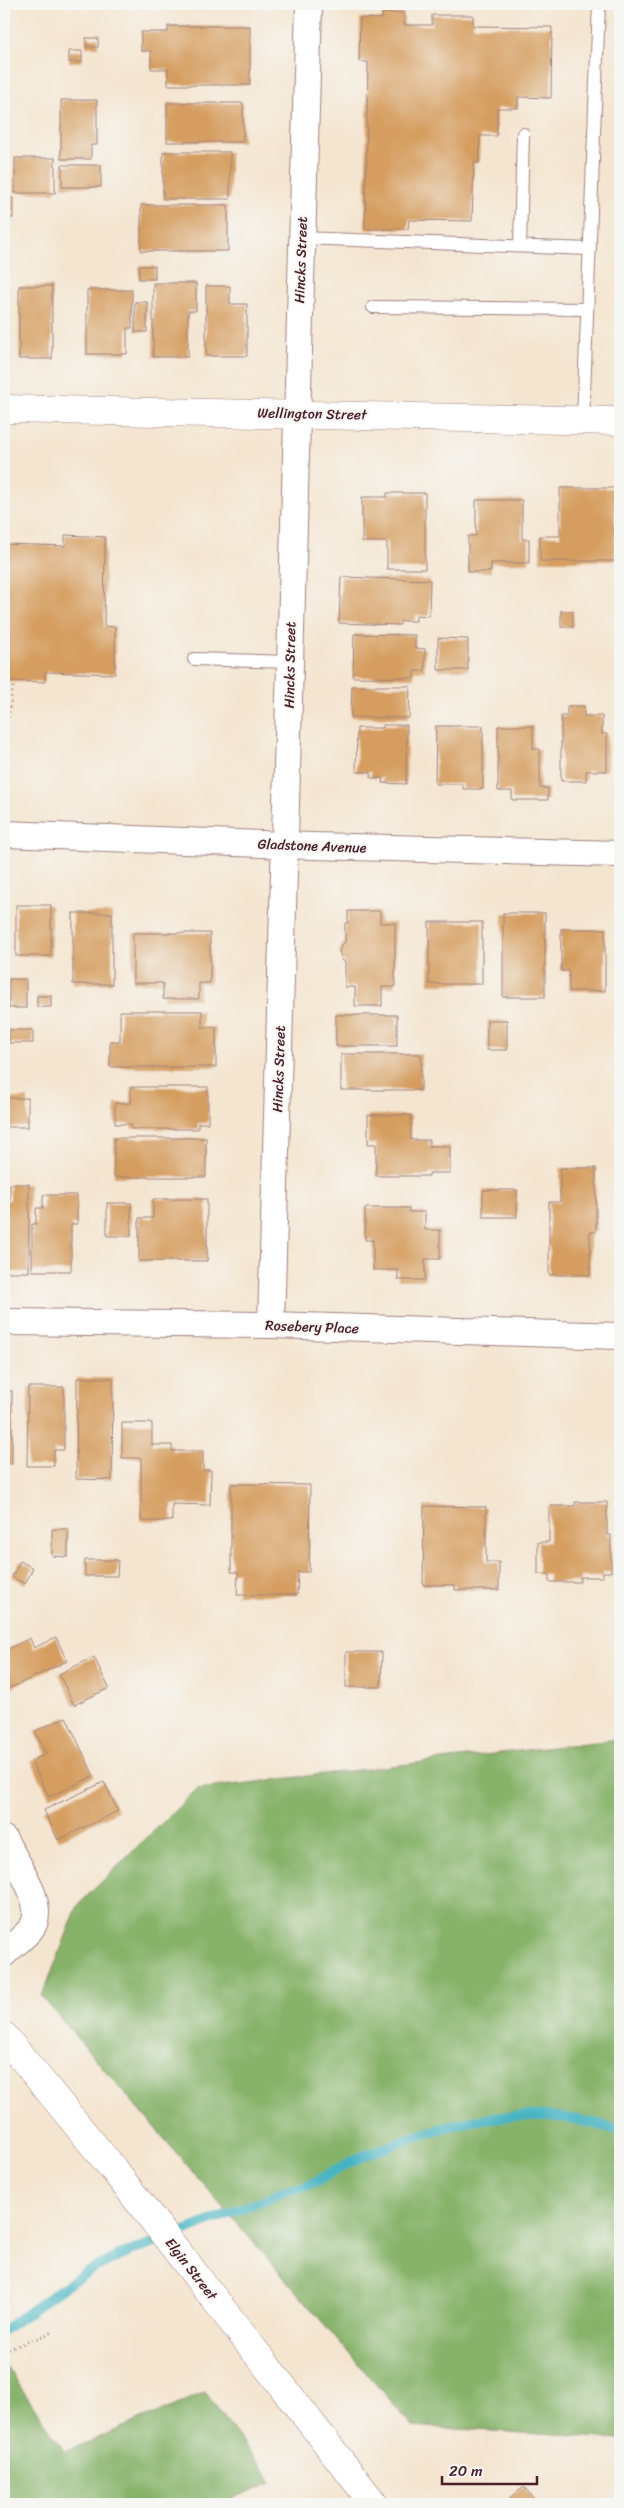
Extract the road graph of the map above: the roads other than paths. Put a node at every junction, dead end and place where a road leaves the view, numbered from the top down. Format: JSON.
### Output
{"nodes":[{"id":1,"x":309,"y":4,"type":"edge"},
{"id":2,"x":599,"y":4,"type":"edge"},
{"id":3,"x":523,"y":134,"type":"dead end"},
{"id":4,"x":302,"y":238,"type":"junction"},
{"id":5,"x":520,"y":246,"type":"junction"},
{"id":6,"x":590,"y":249,"type":"junction"},
{"id":7,"x":373,"y":307,"type":"dead end"},
{"id":8,"x":587,"y":309,"type":"junction"},
{"id":9,"x":4,"y":409,"type":"edge"},
{"id":10,"x":296,"y":414,"type":"junction"},
{"id":11,"x":583,"y":420,"type":"junction"},
{"id":12,"x":620,"y":421,"type":"edge"},
{"id":13,"x":194,"y":659,"type":"dead end"},
{"id":14,"x":290,"y":662,"type":"junction"},
{"id":15,"x":4,"y":834,"type":"edge"},
{"id":16,"x":286,"y":845,"type":"junction"},
{"id":17,"x":620,"y":854,"type":"edge"},
{"id":18,"x":4,"y":1322,"type":"edge"},
{"id":19,"x":271,"y":1326,"type":"junction"},
{"id":20,"x":620,"y":1336,"type":"edge"},
{"id":21,"x":4,"y":1839,"type":"edge"},
{"id":22,"x":4,"y":1954,"type":"edge"},
{"id":23,"x":4,"y":2036,"type":"edge"},
{"id":24,"x":374,"y":2504,"type":"edge"}],
"edges":[{"from":1,"to":4,"type":"street","name":"Hincks Street"},
{"from":2,"to":6,"type":"lane"},
{"from":3,"to":5,"type":"lane"},
{"from":4,"to":5,"type":"lane"},
{"from":4,"to":10,"type":"street","name":"Hincks Street"},
{"from":5,"to":6,"type":"lane"},
{"from":6,"to":8,"type":"lane"},
{"from":7,"to":8,"type":"lane"},
{"from":8,"to":11,"type":"lane"},
{"from":9,"to":10,"type":"street","name":"Wellington Street"},
{"from":10,"to":11,"type":"street","name":"Wellington Street"},
{"from":10,"to":14,"type":"street","name":"Hincks Street"},
{"from":11,"to":12,"type":"street","name":"Wellington Street"},
{"from":13,"to":14,"type":"lane"},
{"from":14,"to":16,"type":"street","name":"Hincks Street"},
{"from":15,"to":16,"type":"street","name":"Gladstone Avenue"},
{"from":16,"to":17,"type":"street","name":"Gladstone Avenue"},
{"from":16,"to":19,"type":"street","name":"Hincks Street"},
{"from":18,"to":19,"type":"street","name":"Rosebery Place"},
{"from":19,"to":20,"type":"street","name":"Rosebery Place"},
{"from":21,"to":22,"type":"street"},
{"from":23,"to":24,"type":"street","name":"Elgin Street"}]}
